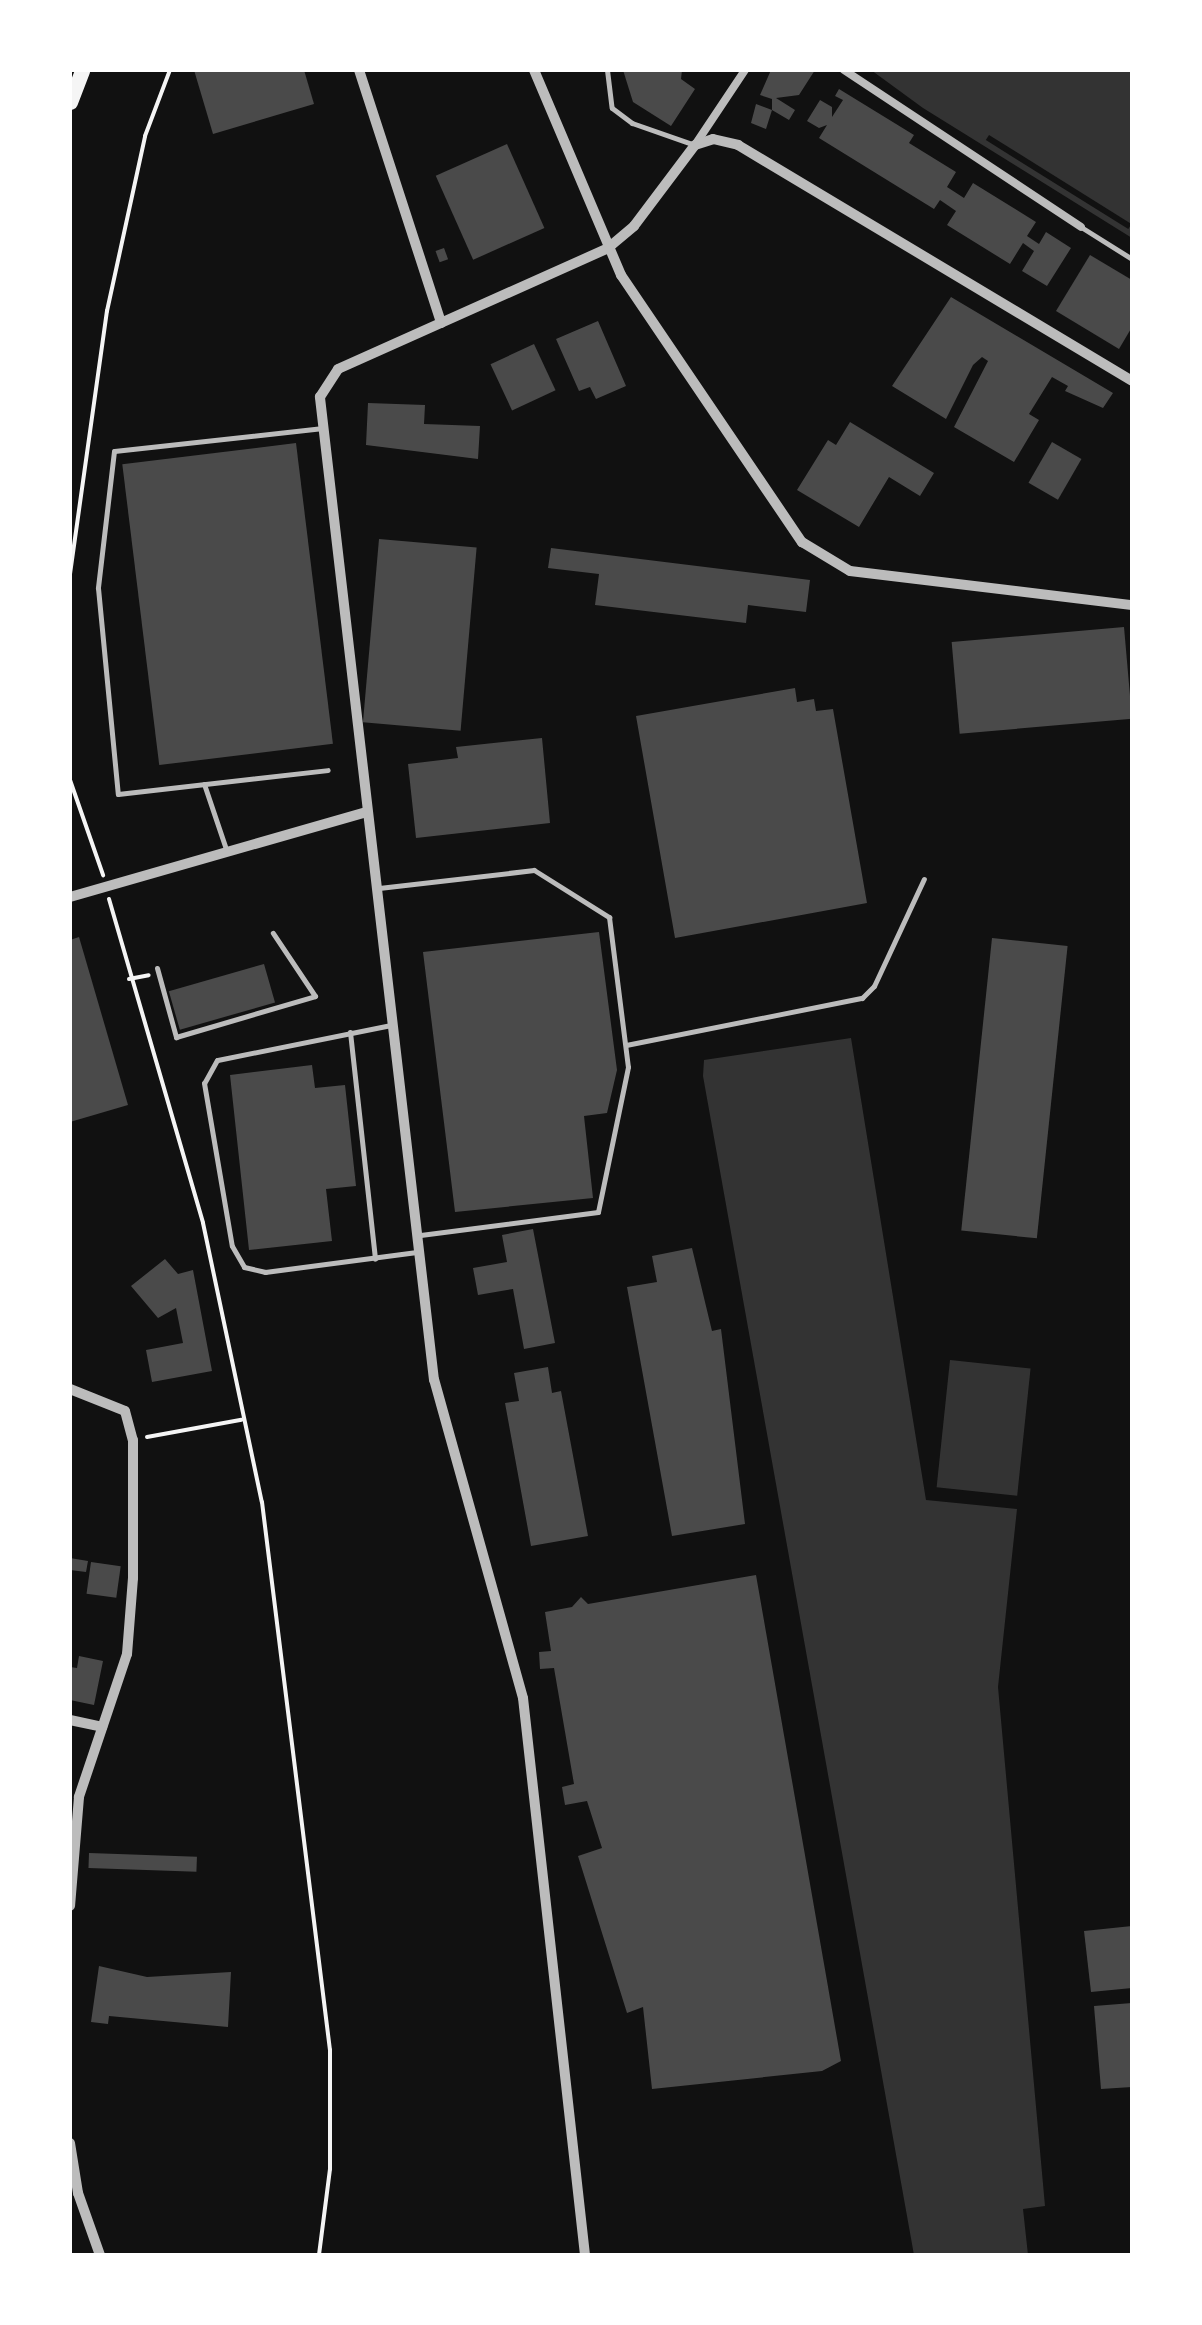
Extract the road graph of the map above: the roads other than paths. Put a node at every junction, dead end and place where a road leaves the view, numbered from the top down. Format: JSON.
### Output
{"nodes":[{"id":1,"x":82,"y":70,"type":"edge"},
{"id":2,"x":358,"y":70,"type":"edge"},
{"id":3,"x":534,"y":70,"type":"edge"},
{"id":4,"x":607,"y":70,"type":"edge"},
{"id":5,"x":744,"y":70,"type":"edge"},
{"id":6,"x":844,"y":70,"type":"edge"},
{"id":7,"x":70,"y":102,"type":"edge"},
{"id":8,"x":694,"y":145,"type":"junction"},
{"id":9,"x":1081,"y":227,"type":"joint"},
{"id":10,"x":608,"y":248,"type":"junction"},
{"id":11,"x":1132,"y":259,"type":"edge"},
{"id":12,"x":441,"y":323,"type":"junction"},
{"id":13,"x":1132,"y":382,"type":"edge"},
{"id":14,"x":323,"y":428,"type":"junction"},
{"id":15,"x":1132,"y":605,"type":"edge"},
{"id":16,"x":328,"y":770,"type":"dead end"},
{"id":17,"x":204,"y":784,"type":"junction"},
{"id":18,"x":367,"y":812,"type":"junction"},
{"id":19,"x":227,"y":852,"type":"junction"},
{"id":20,"x":924,"y":878,"type":"dead end"},
{"id":21,"x":376,"y":888,"type":"junction"},
{"id":22,"x":70,"y":897,"type":"edge"},
{"id":23,"x":273,"y":934,"type":"dead end"},
{"id":24,"x":157,"y":970,"type":"road end"},
{"id":25,"x":391,"y":1025,"type":"junction"},
{"id":26,"x":350,"y":1032,"type":"junction"},
{"id":27,"x":626,"y":1046,"type":"junction"},
{"id":28,"x":416,"y":1236,"type":"junction"},
{"id":29,"x":417,"y":1252,"type":"junction"},
{"id":30,"x":375,"y":1259,"type":"junction"},
{"id":31,"x":70,"y":1389,"type":"edge"},
{"id":32,"x":70,"y":1720,"type":"edge"},
{"id":33,"x":102,"y":1727,"type":"junction"},
{"id":34,"x":70,"y":1906,"type":"edge"},
{"id":35,"x":70,"y":2144,"type":"edge"},
{"id":36,"x":100,"y":2255,"type":"edge"},
{"id":37,"x":585,"y":2255,"type":"edge"}],
"edges":[{"from":1,"to":7,"type":"main road"},
{"from":2,"to":12,"type":"street"},
{"from":3,"to":10,"type":"street"},
{"from":4,"to":8,"type":"lane"},
{"from":5,"to":8,"type":"street"},
{"from":6,"to":9,"type":"street"},
{"from":8,"to":10,"type":"street"},
{"from":8,"to":13,"type":"street"},
{"from":9,"to":11,"type":"lane"},
{"from":10,"to":12,"type":"street"},
{"from":10,"to":15,"type":"street"},
{"from":12,"to":14,"type":"street"},
{"from":14,"to":17,"type":"lane"},
{"from":14,"to":18,"type":"street"},
{"from":16,"to":17,"type":"lane"},
{"from":17,"to":19,"type":"lane"},
{"from":18,"to":19,"type":"street"},
{"from":18,"to":21,"type":"street"},
{"from":19,"to":22,"type":"street"},
{"from":20,"to":27,"type":"lane"},
{"from":21,"to":25,"type":"street"},
{"from":21,"to":27,"type":"lane"},
{"from":23,"to":24,"type":"lane"},
{"from":25,"to":26,"type":"lane"},
{"from":25,"to":28,"type":"street"},
{"from":26,"to":30,"type":"lane"},
{"from":26,"to":30,"type":"lane"},
{"from":27,"to":28,"type":"lane"},
{"from":28,"to":29,"type":"street"},
{"from":29,"to":30,"type":"lane"},
{"from":29,"to":37,"type":"street"},
{"from":31,"to":33,"type":"street"},
{"from":32,"to":33,"type":"street"},
{"from":33,"to":34,"type":"street"},
{"from":35,"to":36,"type":"street"}]}
